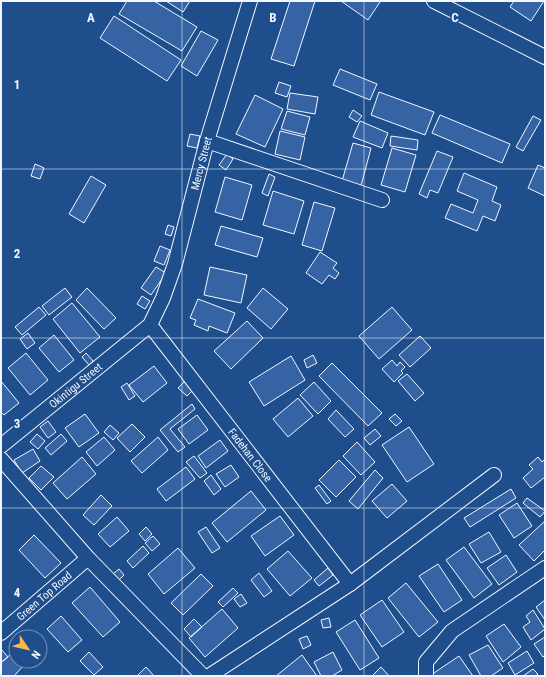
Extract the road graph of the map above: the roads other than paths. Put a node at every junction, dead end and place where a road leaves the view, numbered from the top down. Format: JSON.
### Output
{"nodes":[{"id":1,"x":250,"y":1,"type":"edge"},
{"id":2,"x":434,"y":1,"type":"edge"},
{"id":3,"x":545,"y":57,"type":"edge"},
{"id":4,"x":207,"y":141,"type":"junction"},
{"id":5,"x":382,"y":200,"type":"dead end"},
{"id":6,"x":150,"y":325,"type":"junction"},
{"id":7,"x":1,"y":446,"type":"edge"},
{"id":8,"x":1,"y":459,"type":"edge"},
{"id":9,"x":494,"y":476,"type":"dead end"},
{"id":10,"x":88,"y":558,"type":"junction"},
{"id":11,"x":545,"y":568,"type":"edge"},
{"id":12,"x":350,"y":584,"type":"junction"},
{"id":13,"x":1,"y":633,"type":"edge"},
{"id":14,"x":203,"y":676,"type":"edge"},
{"id":15,"x":209,"y":676,"type":"edge"},
{"id":16,"x":426,"y":676,"type":"edge"}],
"edges":[{"from":1,"to":4,"type":"street","name":"Mercy Street"},
{"from":2,"to":3,"type":"street"},
{"from":4,"to":5,"type":"street"},
{"from":4,"to":6,"type":"street","name":"Mercy Street"},
{"from":6,"to":7,"type":"street","name":"Okintigu Street"},
{"from":6,"to":12,"type":"street","name":"Fadehan Close"},
{"from":8,"to":10,"type":"street"},
{"from":9,"to":12,"type":"street"},
{"from":10,"to":13,"type":"street","name":"Green Top Road"},
{"from":10,"to":14,"type":"street"},
{"from":11,"to":16,"type":"street"},
{"from":12,"to":15,"type":"street"}]}
